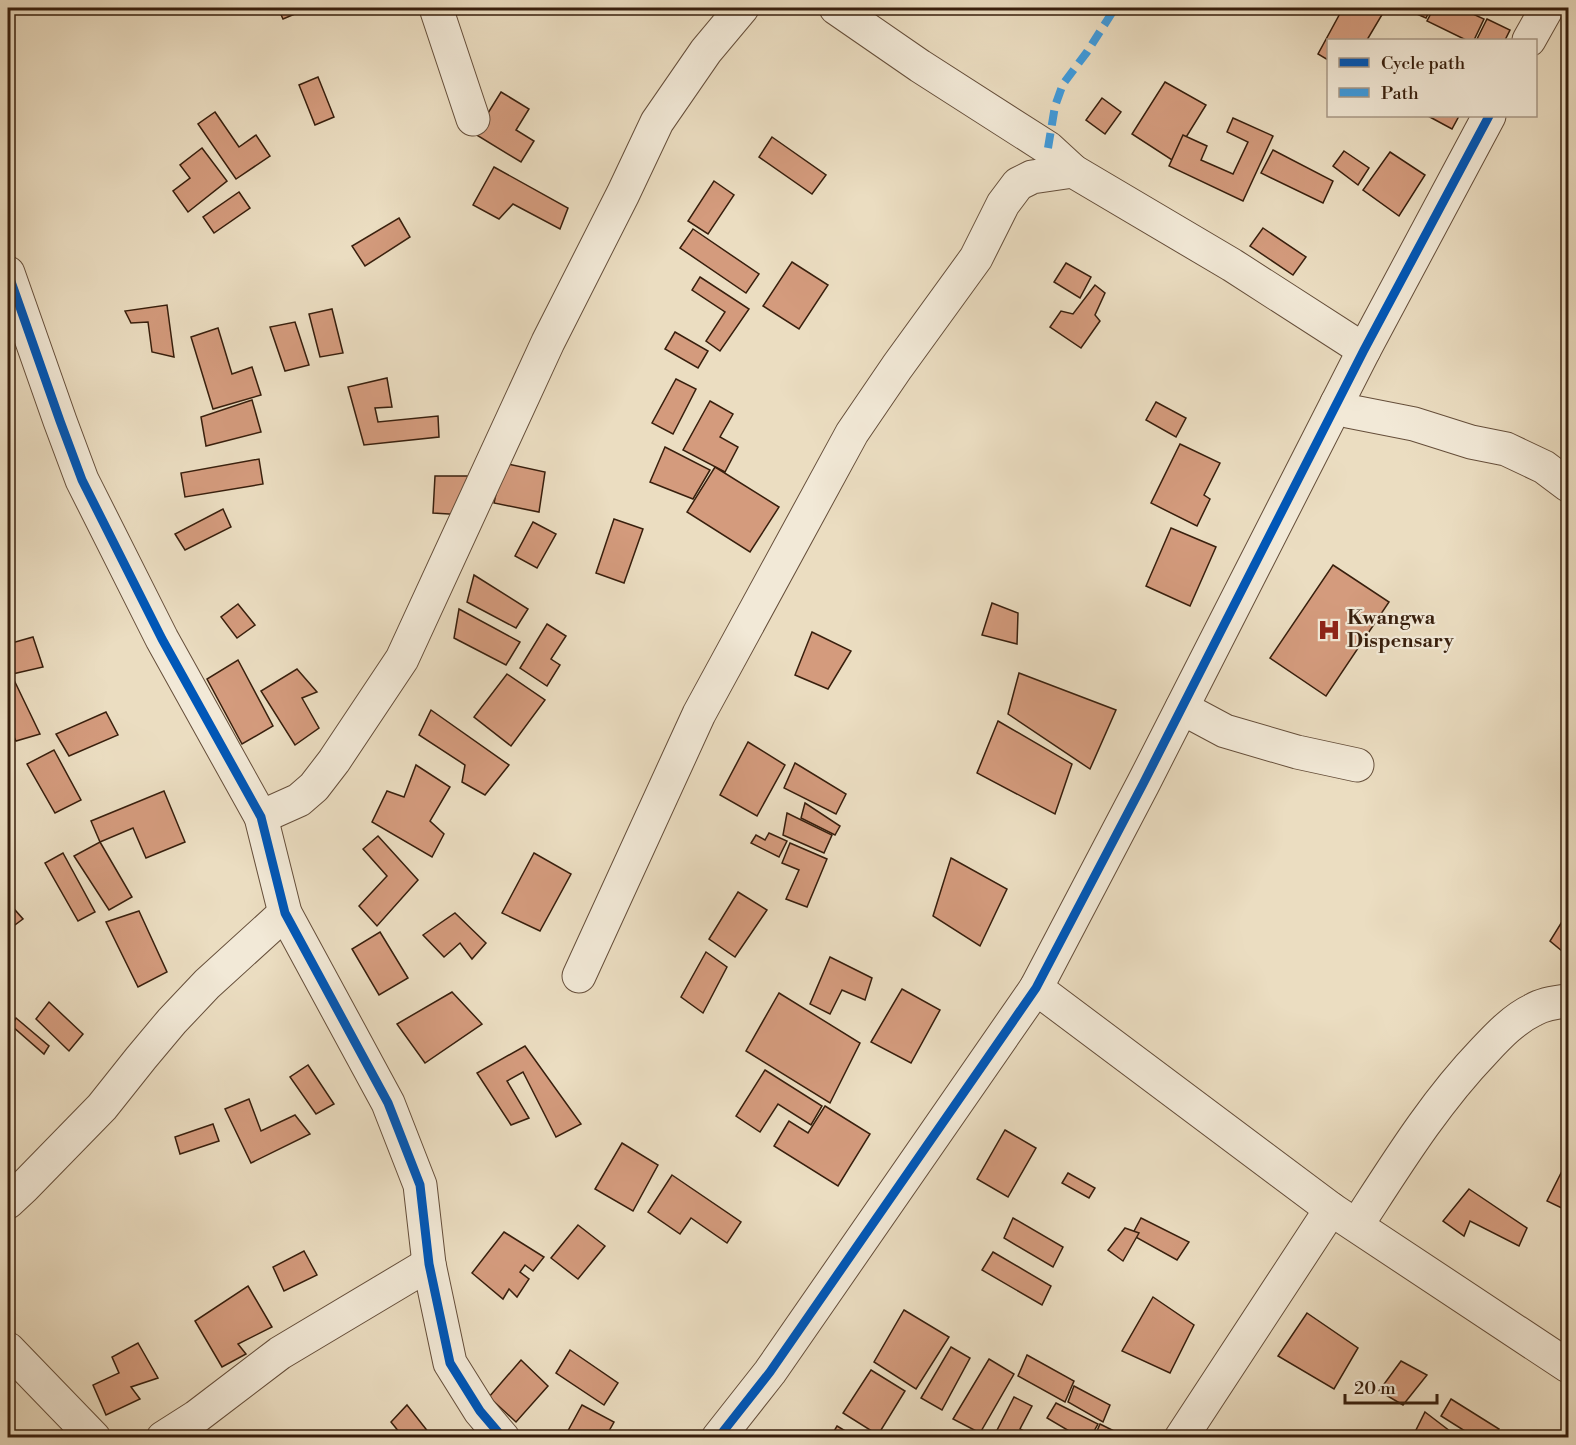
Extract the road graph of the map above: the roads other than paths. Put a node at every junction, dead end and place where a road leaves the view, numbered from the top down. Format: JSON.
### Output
{"nodes":[{"id":1,"x":436,"y":8,"type":"edge"},
{"id":2,"x":742,"y":8,"type":"edge"},
{"id":3,"x":836,"y":8,"type":"edge"},
{"id":4,"x":1547,"y":8,"type":"edge"},
{"id":5,"x":1530,"y":39,"type":"edge"},
{"id":6,"x":1488,"y":117,"type":"edge"},
{"id":7,"x":473,"y":119,"type":"dead end"},
{"id":8,"x":1073,"y":171,"type":"junction"},
{"id":9,"x":8,"y":273,"type":"edge"},
{"id":10,"x":1364,"y":350,"type":"junction"},
{"id":11,"x":1337,"y":403,"type":"junction"},
{"id":12,"x":1569,"y":485,"type":"edge"},
{"id":13,"x":1182,"y":708,"type":"junction"},
{"id":14,"x":1357,"y":765,"type":"dead end"},
{"id":15,"x":261,"y":817,"type":"junction"},
{"id":16,"x":285,"y":913,"type":"junction"},
{"id":17,"x":579,"y":976,"type":"dead end"},
{"id":18,"x":1036,"y":988,"type":"junction"},
{"id":19,"x":1569,"y":1001,"type":"edge"},
{"id":20,"x":8,"y":1202,"type":"edge"},
{"id":21,"x":1344,"y":1217,"type":"junction"},
{"id":22,"x":429,"y":1264,"type":"junction"},
{"id":23,"x":8,"y":1349,"type":"edge"},
{"id":24,"x":1569,"y":1366,"type":"edge"},
{"id":25,"x":94,"y":1437,"type":"edge"},
{"id":26,"x":163,"y":1437,"type":"edge"},
{"id":27,"x":503,"y":1437,"type":"edge"},
{"id":28,"x":718,"y":1437,"type":"edge"},
{"id":29,"x":1181,"y":1437,"type":"edge"}],
"edges":[{"from":1,"to":7,"type":"street"},
{"from":2,"to":15,"type":"street"},
{"from":3,"to":8,"type":"street"},
{"from":4,"to":5,"type":"street"},
{"from":6,"to":10,"type":"street"},
{"from":8,"to":10,"type":"street"},
{"from":8,"to":17,"type":"street"},
{"from":9,"to":15,"type":"street"},
{"from":10,"to":11,"type":"street"},
{"from":11,"to":12,"type":"street"},
{"from":11,"to":13,"type":"street"},
{"from":13,"to":14,"type":"street"},
{"from":13,"to":18,"type":"street"},
{"from":15,"to":16,"type":"street"},
{"from":16,"to":20,"type":"street"},
{"from":16,"to":22,"type":"street"},
{"from":18,"to":21,"type":"street"},
{"from":18,"to":28,"type":"street"},
{"from":19,"to":21,"type":"street"},
{"from":21,"to":24,"type":"street"},
{"from":21,"to":29,"type":"street"},
{"from":22,"to":26,"type":"street"},
{"from":22,"to":27,"type":"street"},
{"from":23,"to":25,"type":"street"}]}
